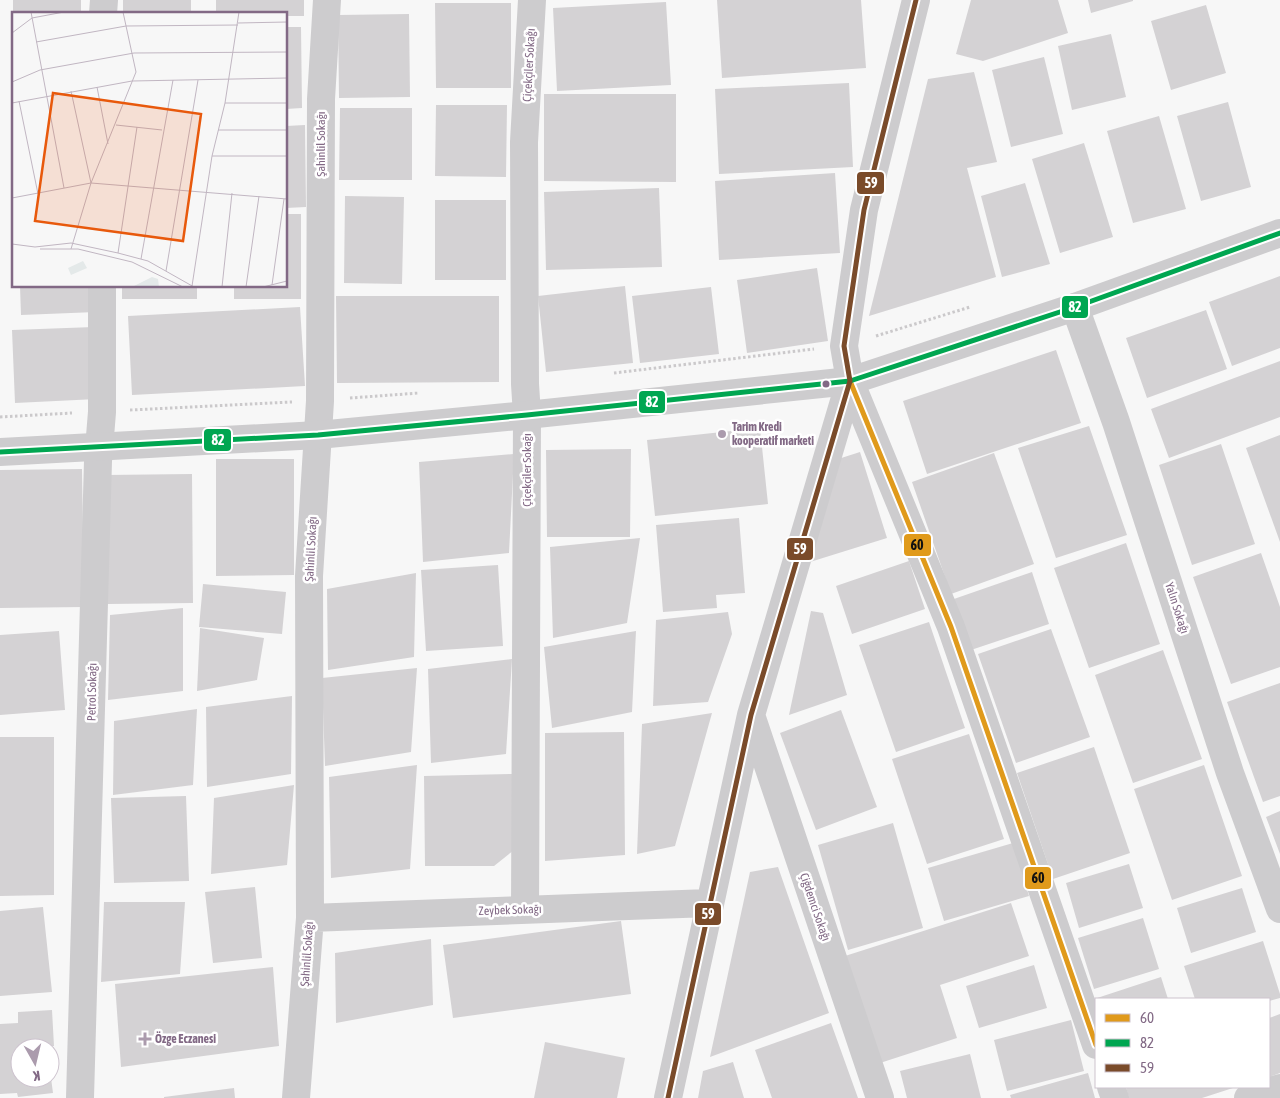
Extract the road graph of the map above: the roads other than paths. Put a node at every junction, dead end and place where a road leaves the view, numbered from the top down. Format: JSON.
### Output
{"nodes":[{"id":1,"x":327,"y":0,"type":"edge"},
{"id":2,"x":532,"y":0,"type":"edge"},
{"id":3,"x":916,"y":0,"type":"edge"},
{"id":4,"x":1280,"y":233,"type":"edge"},
{"id":5,"x":102,"y":288,"type":"edge"},
{"id":6,"x":1075,"y":306,"type":"junction"},
{"id":7,"x":850,"y":381,"type":"junction"},
{"id":8,"x":527,"y":415,"type":"junction"},
{"id":9,"x":318,"y":435,"type":"junction"},
{"id":10,"x":100,"y":446,"type":"junction"},
{"id":11,"x":0,"y":452,"type":"edge"},
{"id":12,"x":751,"y":715,"type":"junction"},
{"id":13,"x":709,"y":903,"type":"junction"},
{"id":14,"x":1280,"y":909,"type":"edge"},
{"id":15,"x":525,"y":910,"type":"junction"},
{"id":16,"x":310,"y":918,"type":"junction"},
{"id":17,"x":1095,"y":1042,"type":"edge"},
{"id":18,"x":1280,"y":1088,"type":"edge"},
{"id":19,"x":80,"y":1098,"type":"edge"},
{"id":20,"x":296,"y":1098,"type":"edge"},
{"id":21,"x":668,"y":1098,"type":"edge"},
{"id":22,"x":880,"y":1098,"type":"edge"},
{"id":23,"x":1248,"y":1098,"type":"edge"}],
"edges":[{"from":1,"to":9,"type":"street","name":"Şahinlil Sokağı"},
{"from":2,"to":8,"type":"street","name":"Çiçekçiler Sokağı"},
{"from":3,"to":7,"type":"street"},
{"from":4,"to":6,"type":"street"},
{"from":5,"to":10,"type":"street","name":"Petrol Sokağı"},
{"from":6,"to":7,"type":"street"},
{"from":6,"to":14,"type":"street","name":"Yalın Sokağı"},
{"from":7,"to":8,"type":"street"},
{"from":7,"to":12,"type":"street"},
{"from":7,"to":17,"type":"street"},
{"from":8,"to":9,"type":"street"},
{"from":8,"to":15,"type":"street","name":"Çiçekçiler Sokağı"},
{"from":9,"to":10,"type":"street"},
{"from":9,"to":16,"type":"street","name":"Şahinlil Sokağı"},
{"from":10,"to":11,"type":"street"},
{"from":10,"to":19,"type":"street","name":"Petrol Sokağı"},
{"from":12,"to":13,"type":"street"},
{"from":12,"to":22,"type":"street","name":"Çiğdemci Sokağı"},
{"from":13,"to":15,"type":"street","name":"Zeybek Sokağı"},
{"from":13,"to":21,"type":"street"},
{"from":15,"to":16,"type":"street","name":"Zeybek Sokağı"},
{"from":16,"to":20,"type":"street","name":"Şahinlil Sokağı"},
{"from":18,"to":23,"type":"street"}]}
